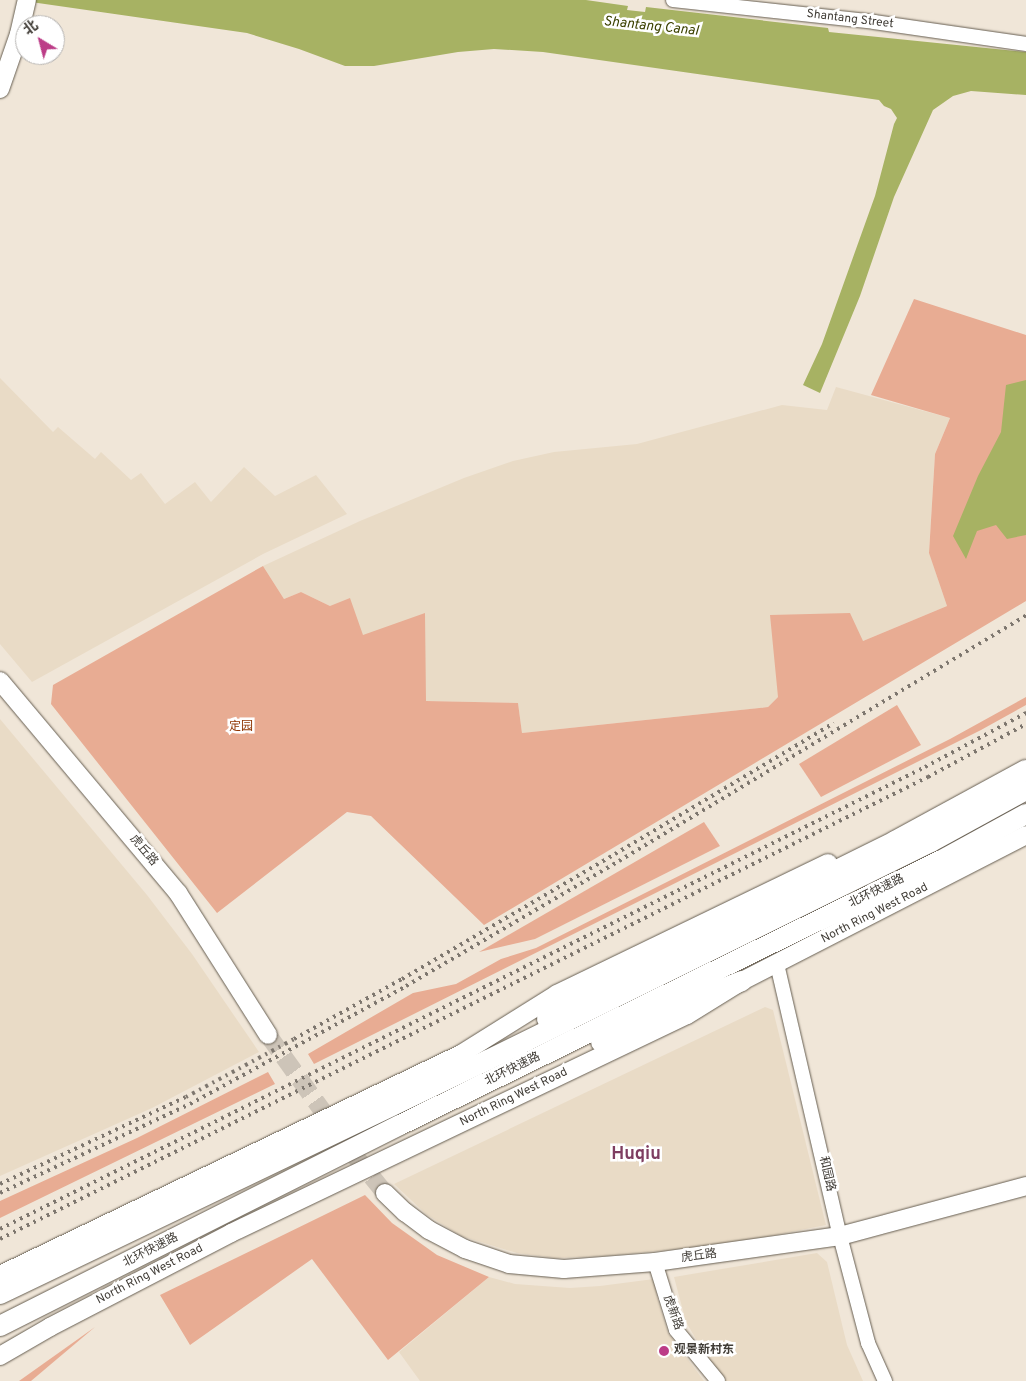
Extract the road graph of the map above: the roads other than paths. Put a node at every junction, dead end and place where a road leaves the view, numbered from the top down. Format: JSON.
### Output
{"nodes":[{"id":1,"x":27,"y":0,"type":"edge"},
{"id":2,"x":673,"y":0,"type":"edge"},
{"id":3,"x":1026,"y":44,"type":"edge"},
{"id":4,"x":0,"y":89,"type":"edge"},
{"id":5,"x":0,"y":681,"type":"edge"},
{"id":6,"x":1026,"y":768,"type":"edge"},
{"id":7,"x":1026,"y":790,"type":"edge"},
{"id":8,"x":1026,"y":814,"type":"edge"},
{"id":9,"x":1026,"y":835,"type":"edge"},
{"id":10,"x":777,"y":964,"type":"junction"},
{"id":11,"x":742,"y":981,"type":"junction"},
{"id":12,"x":268,"y":1035,"type":"tunnel mouth"},
{"id":13,"x":488,"y":1060,"type":"junction"},
{"id":14,"x":400,"y":1125,"type":"junction"},
{"id":15,"x":1026,"y":1186,"type":"edge"},
{"id":16,"x":385,"y":1193,"type":"tunnel mouth"},
{"id":17,"x":840,"y":1236,"type":"junction"},
{"id":18,"x":655,"y":1262,"type":"junction"},
{"id":19,"x":0,"y":1275,"type":"edge"},
{"id":20,"x":0,"y":1294,"type":"edge"},
{"id":21,"x":34,"y":1309,"type":"junction"},
{"id":22,"x":0,"y":1326,"type":"edge"},
{"id":23,"x":0,"y":1332,"type":"edge"},
{"id":24,"x":0,"y":1356,"type":"edge"},
{"id":25,"x":718,"y":1381,"type":"edge"},
{"id":26,"x":885,"y":1381,"type":"edge"}],
"edges":[{"from":1,"to":4,"type":"main road"},
{"from":2,"to":3,"type":"street","name":"Shantang Street"},
{"from":5,"to":12,"type":"main road","name":"虎丘路"},
{"from":6,"to":13,"type":"highway"},
{"from":6,"to":19,"type":"main road"},
{"from":7,"to":13,"type":"highway","name":"北环快速路"},
{"from":8,"to":14,"type":"highway","name":"北环快速路"},
{"from":9,"to":10,"type":"main road","name":"North Ring West Road"},
{"from":10,"to":11,"type":"main road","name":"North Ring West Road"},
{"from":10,"to":17,"type":"street","name":"和园路"},
{"from":11,"to":14,"type":"highway"},
{"from":11,"to":24,"type":"main road","name":"North Ring West Road"},
{"from":13,"to":20,"type":"highway","name":"北环快速路"},
{"from":14,"to":21,"type":"highway","name":"北环快速路"},
{"from":15,"to":17,"type":"main road","name":"虎丘路"},
{"from":16,"to":18,"type":"main road","name":"虎丘路"},
{"from":17,"to":18,"type":"main road","name":"虎丘路"},
{"from":17,"to":26,"type":"street","name":"和园路"},
{"from":18,"to":25,"type":"street","name":"虎新路"},
{"from":21,"to":22,"type":"highway","name":"北环快速路"},
{"from":21,"to":23,"type":"highway"}]}
